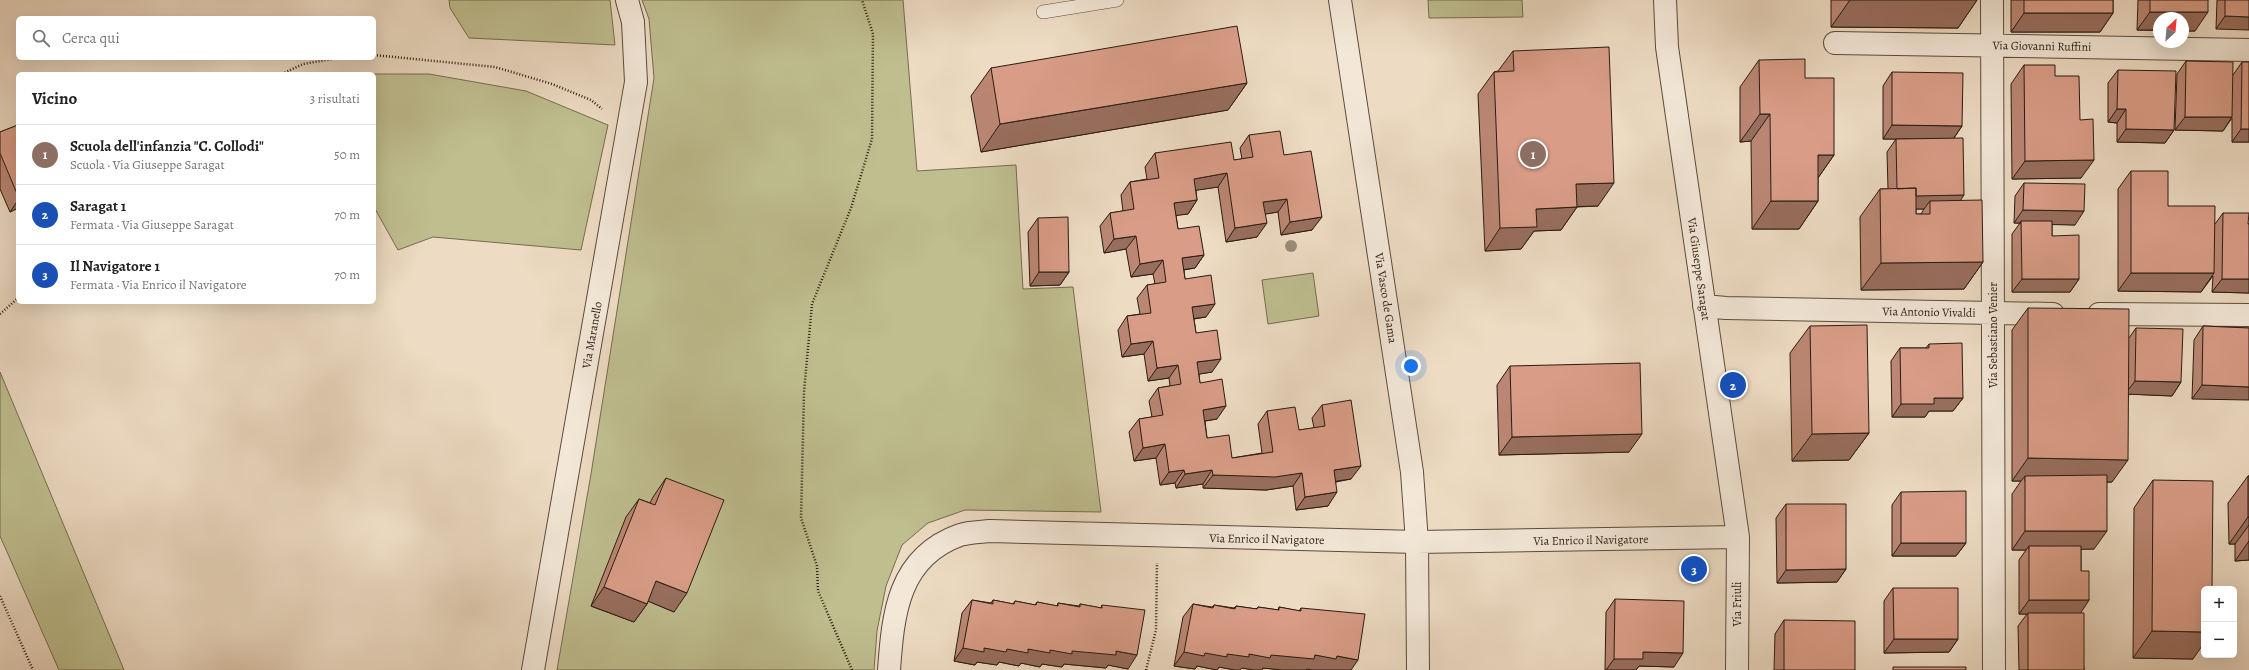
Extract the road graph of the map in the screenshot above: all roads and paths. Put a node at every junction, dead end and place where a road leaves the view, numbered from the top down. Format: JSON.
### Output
{"nodes":[{"id":1,"x":627,"y":0,"type":"edge"},
{"id":2,"x":862,"y":0,"type":"edge"},
{"id":3,"x":1117,"y":0,"type":"edge"},
{"id":4,"x":1340,"y":0,"type":"edge"},
{"id":5,"x":1665,"y":0,"type":"edge"},
{"id":6,"x":1992,"y":0,"type":"edge"},
{"id":7,"x":1043,"y":12,"type":"dead end"},
{"id":8,"x":1835,"y":43,"type":"dead end"},
{"id":9,"x":1992,"y":46,"type":"junction"},
{"id":10,"x":2249,"y":50,"type":"edge"},
{"id":11,"x":376,"y":56,"type":"edge"},
{"id":12,"x":326,"y":60,"type":"edge"},
{"id":13,"x":286,"y":72,"type":"edge"},
{"id":14,"x":628,"y":128,"type":"junction"},
{"id":15,"x":16,"y":300,"type":"edge"},
{"id":16,"x":1704,"y":306,"type":"junction"},
{"id":17,"x":0,"y":314,"type":"edge"},
{"id":18,"x":1993,"y":314,"type":"junction"},
{"id":19,"x":2249,"y":315,"type":"edge"},
{"id":20,"x":1157,"y":536,"type":"junction"},
{"id":21,"x":1738,"y":537,"type":"junction"},
{"id":22,"x":1417,"y":542,"type":"junction"},
{"id":23,"x":0,"y":596,"type":"edge"},
{"id":24,"x":33,"y":670,"type":"edge"},
{"id":25,"x":533,"y":670,"type":"edge"},
{"id":26,"x":852,"y":670,"type":"edge"},
{"id":27,"x":889,"y":670,"type":"edge"},
{"id":28,"x":1146,"y":670,"type":"edge"},
{"id":29,"x":1418,"y":670,"type":"edge"},
{"id":30,"x":1736,"y":670,"type":"edge"},
{"id":31,"x":1994,"y":670,"type":"edge"}],
"edges":[{"from":1,"to":14,"type":"street","name":"Via Maranello"},
{"from":2,"to":26,"type":"path"},
{"from":3,"to":7,"type":"lane"},
{"from":4,"to":22,"type":"street","name":"Via Vasco de Gama"},
{"from":5,"to":16,"type":"street","name":"Via Giuseppe Saragat"},
{"from":6,"to":9,"type":"street","name":"Via Sebastiano Venier"},
{"from":8,"to":9,"type":"street","name":"Via Giovanni Ruffini"},
{"from":9,"to":10,"type":"street","name":"Via Giovanni Ruffini"},
{"from":9,"to":18,"type":"street","name":"Via Sebastiano Venier"},
{"from":11,"to":14,"type":"path"},
{"from":12,"to":13,"type":"path"},
{"from":14,"to":25,"type":"street","name":"Via Maranello"},
{"from":15,"to":17,"type":"path"},
{"from":16,"to":18,"type":"street","name":"Via Antonio Vivaldi"},
{"from":16,"to":21,"type":"street","name":"Via Giuseppe Saragat"},
{"from":18,"to":19,"type":"street","name":"Via Antonio Vivaldi"},
{"from":18,"to":31,"type":"street","name":"Via Sebastiano Venier"},
{"from":20,"to":22,"type":"street","name":"Via Enrico il Navigatore"},
{"from":20,"to":27,"type":"street","name":"Via Enrico il Navigatore"},
{"from":20,"to":28,"type":"path"},
{"from":21,"to":22,"type":"street","name":"Via Enrico il Navigatore"},
{"from":21,"to":30,"type":"street","name":"Via Friuli"},
{"from":22,"to":29,"type":"street","name":"Via Vasco de Gama"},
{"from":23,"to":24,"type":"path"}]}
